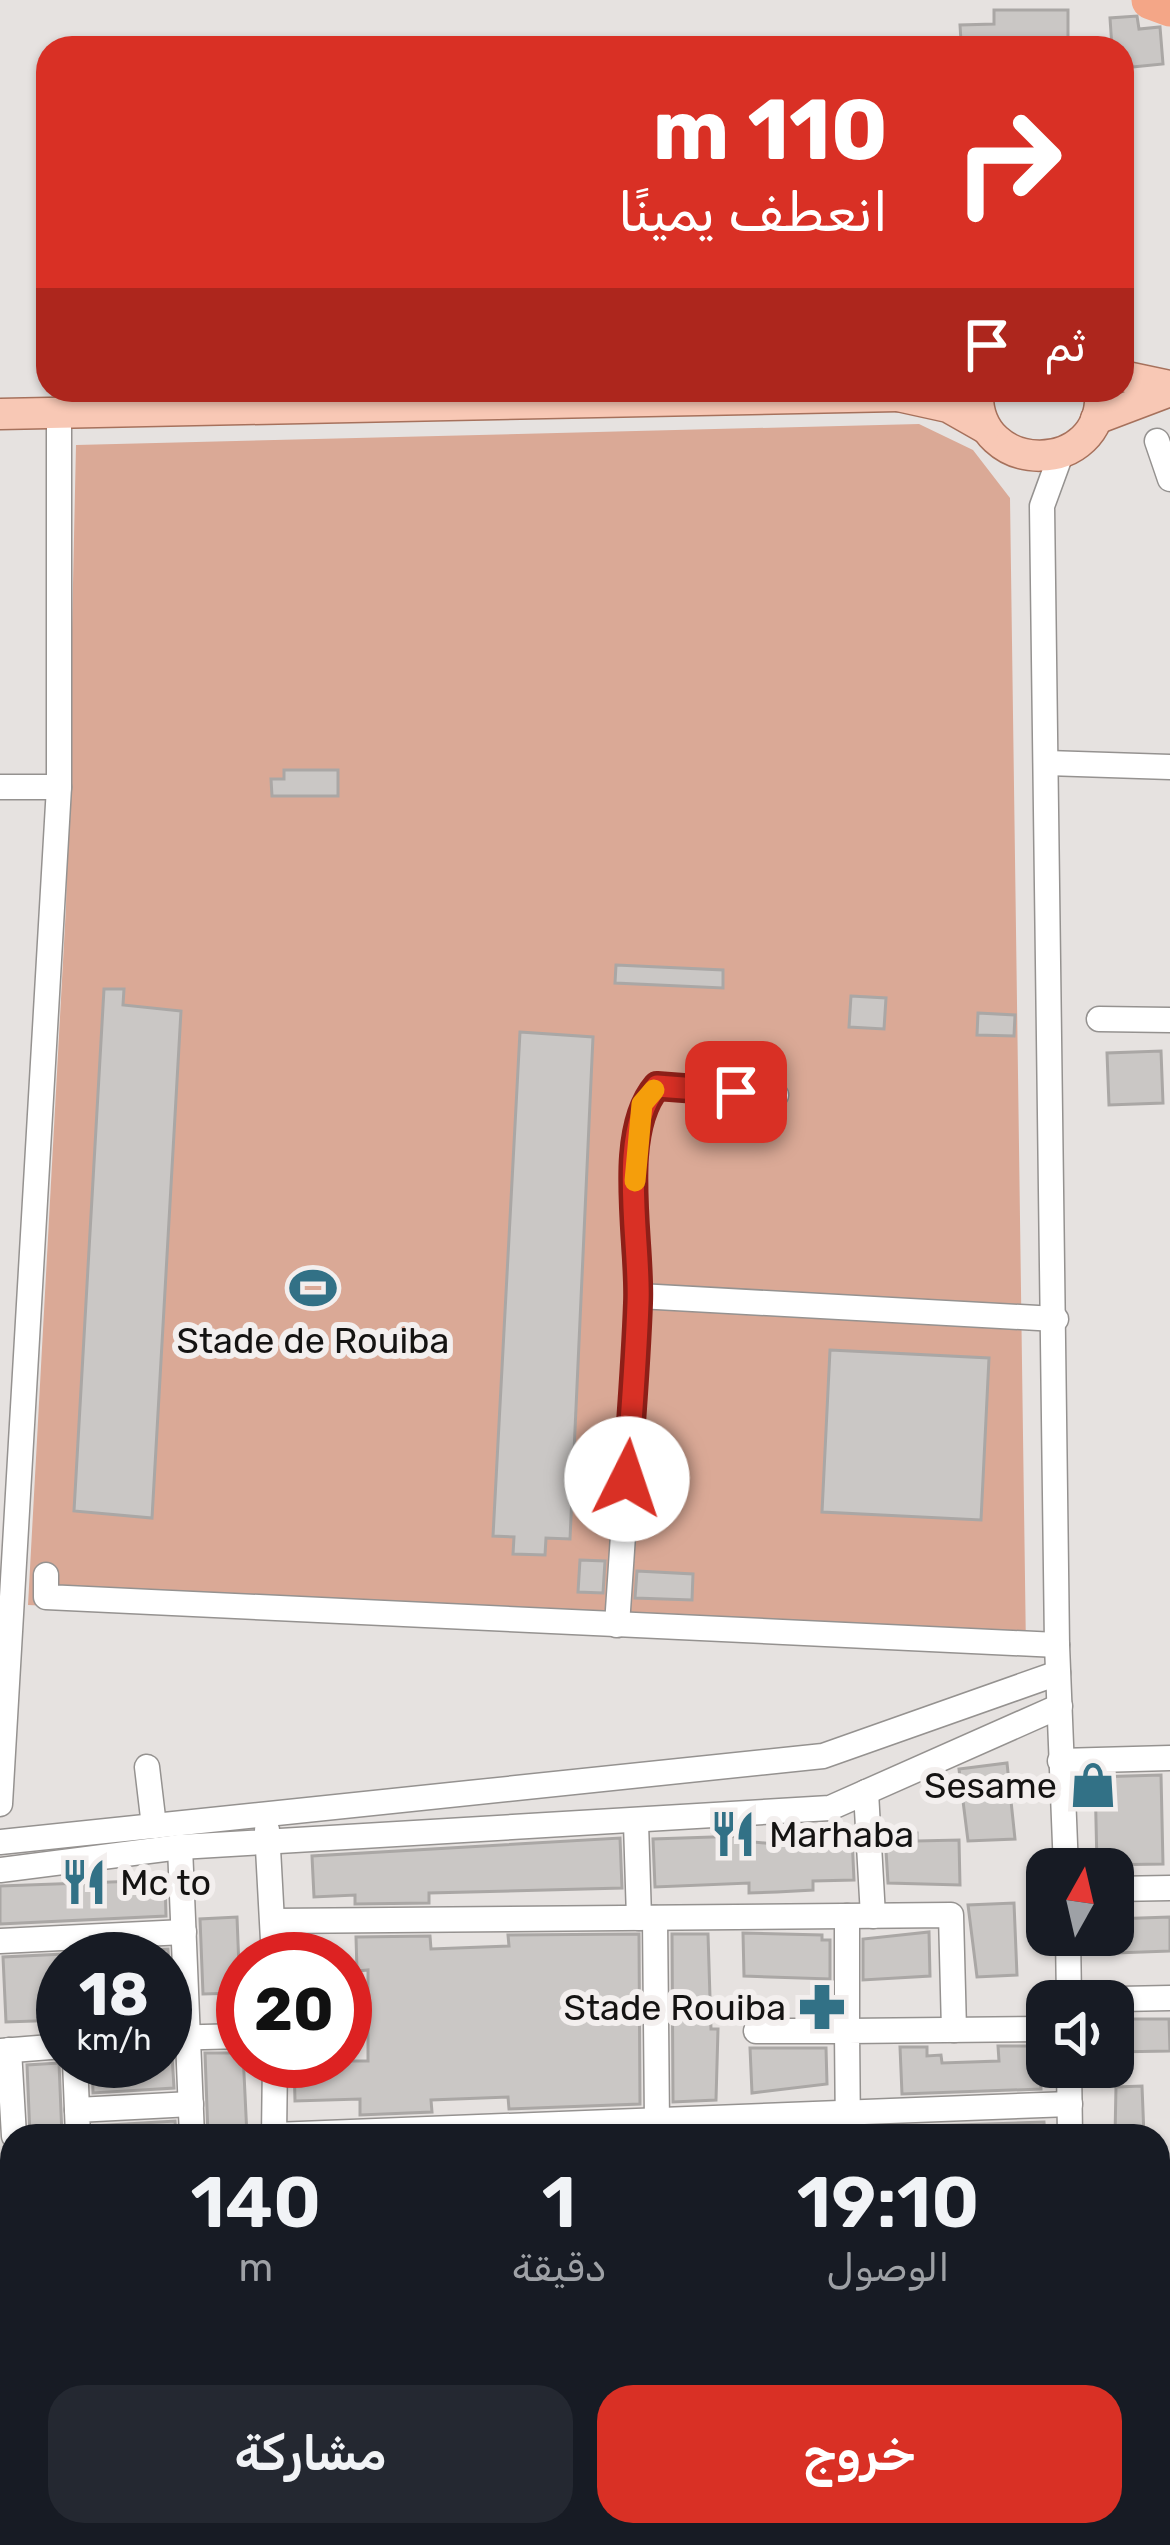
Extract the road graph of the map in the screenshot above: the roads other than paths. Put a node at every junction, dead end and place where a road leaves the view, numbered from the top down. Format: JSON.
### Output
{"nodes":[{"id":1,"x":1134,"y":379,"type":"edge"},
{"id":2,"x":1170,"y":389,"type":"edge"},
{"id":3,"x":1134,"y":397,"type":"edge"},
{"id":4,"x":526,"y":402,"type":"edge"},
{"id":5,"x":934,"y":402,"type":"edge"},
{"id":6,"x":980,"y":402,"type":"edge"},
{"id":7,"x":1098,"y":405,"type":"edge"},
{"id":8,"x":59,"y":413,"type":"junction"},
{"id":9,"x":0,"y":414,"type":"edge"},
{"id":10,"x":985,"y":428,"type":"junction"},
{"id":11,"x":1157,"y":441,"type":"dead end"},
{"id":12,"x":1061,"y":454,"type":"junction"},
{"id":13,"x":1019,"y":455,"type":"junction"},
{"id":14,"x":1170,"y":479,"type":"edge"},
{"id":15,"x":1042,"y":506,"type":"junction"},
{"id":16,"x":1047,"y":763,"type":"junction"},
{"id":17,"x":1170,"y":767,"type":"edge"},
{"id":18,"x":59,"y":787,"type":"junction"},
{"id":19,"x":0,"y":788,"type":"edge"},
{"id":20,"x":1099,"y":1019,"type":"dead end"},
{"id":21,"x":1170,"y":1020,"type":"edge"},
{"id":22,"x":776,"y":1095,"type":"dead end"},
{"id":23,"x":639,"y":1296,"type":"junction"},
{"id":24,"x":1056,"y":1318,"type":"junction"},
{"id":25,"x":46,"y":1575,"type":"dead end"},
{"id":26,"x":616,"y":1625,"type":"junction"},
{"id":27,"x":5,"y":1633,"type":"edge"},
{"id":28,"x":1057,"y":1645,"type":"junction"},
{"id":29,"x":1058,"y":1673,"type":"junction"},
{"id":30,"x":1060,"y":1706,"type":"junction"},
{"id":31,"x":1170,"y":1758,"type":"edge"},
{"id":32,"x":1060,"y":1761,"type":"junction"},
{"id":33,"x":147,"y":1767,"type":"dead end"},
{"id":34,"x":866,"y":1792,"type":"junction"},
{"id":35,"x":0,"y":1804,"type":"edge"},
{"id":36,"x":263,"y":1815,"type":"junction"},
{"id":37,"x":636,"y":1823,"type":"junction"},
{"id":38,"x":154,"y":1826,"type":"junction"},
{"id":39,"x":269,"y":1840,"type":"junction"},
{"id":40,"x":0,"y":1842,"type":"edge"},
{"id":41,"x":180,"y":1847,"type":"junction"},
{"id":42,"x":1065,"y":1848,"type":"edge"},
{"id":43,"x":0,"y":1870,"type":"edge"},
{"id":44,"x":1134,"y":1888,"type":"edge"},
{"id":45,"x":1170,"y":1888,"type":"edge"},
{"id":46,"x":860,"y":1916,"type":"junction"},
{"id":47,"x":648,"y":1918,"type":"junction"},
{"id":48,"x":272,"y":1921,"type":"junction"},
{"id":49,"x":184,"y":1932,"type":"edge"},
{"id":50,"x":273,"y":1932,"type":"edge"},
{"id":51,"x":36,"y":1939,"type":"edge"},
{"id":52,"x":0,"y":1941,"type":"edge"},
{"id":53,"x":1170,"y":1998,"type":"edge"},
{"id":54,"x":1134,"y":1999,"type":"edge"},
{"id":55,"x":1026,"y":2029,"type":"edge"},
{"id":56,"x":955,"y":2030,"type":"junction"},
{"id":57,"x":756,"y":2031,"type":"dead end"},
{"id":58,"x":848,"y":2031,"type":"junction"},
{"id":59,"x":36,"y":2048,"type":"edge"},
{"id":60,"x":5,"y":2051,"type":"edge"},
{"id":61,"x":76,"y":2088,"type":"edge"},
{"id":62,"x":188,"y":2088,"type":"edge"},
{"id":63,"x":275,"y":2088,"type":"edge"},
{"id":64,"x":1070,"y":2088,"type":"edge"},
{"id":65,"x":191,"y":2104,"type":"junction"},
{"id":66,"x":1070,"y":2104,"type":"junction"},
{"id":67,"x":6,"y":2106,"type":"edge"},
{"id":68,"x":77,"y":2110,"type":"junction"},
{"id":69,"x":657,"y":2123,"type":"junction"},
{"id":70,"x":78,"y":2124,"type":"edge"},
{"id":71,"x":192,"y":2124,"type":"edge"},
{"id":72,"x":274,"y":2124,"type":"edge"},
{"id":73,"x":625,"y":2124,"type":"edge"},
{"id":74,"x":720,"y":2124,"type":"edge"},
{"id":75,"x":847,"y":2124,"type":"edge"},
{"id":76,"x":867,"y":2124,"type":"edge"},
{"id":77,"x":1070,"y":2124,"type":"edge"}],
"edges":[{"from":1,"to":2,"type":"main road"},
{"from":2,"to":3,"type":"main road"},
{"from":4,"to":8,"type":"main road"},
{"from":5,"to":10,"type":"main road"},
{"from":6,"to":10,"type":"main road"},
{"from":7,"to":12,"type":"main road"},
{"from":8,"to":9,"type":"main road"},
{"from":8,"to":18,"type":"street"},
{"from":10,"to":13,"type":"main road"},
{"from":11,"to":14,"type":"street"},
{"from":12,"to":13,"type":"main road"},
{"from":12,"to":15,"type":"street"},
{"from":13,"to":15,"type":"street"},
{"from":15,"to":16,"type":"street"},
{"from":16,"to":17,"type":"street"},
{"from":16,"to":24,"type":"street"},
{"from":18,"to":19,"type":"street"},
{"from":18,"to":27,"type":"street"},
{"from":20,"to":21,"type":"street"},
{"from":22,"to":23,"type":"street"},
{"from":23,"to":24,"type":"street"},
{"from":23,"to":26,"type":"street"},
{"from":24,"to":28,"type":"street"},
{"from":25,"to":26,"type":"street"},
{"from":26,"to":28,"type":"street"},
{"from":27,"to":35,"type":"street"},
{"from":28,"to":29,"type":"street"},
{"from":29,"to":30,"type":"street"},
{"from":29,"to":36,"type":"street"},
{"from":30,"to":32,"type":"street"},
{"from":30,"to":34,"type":"street"},
{"from":31,"to":32,"type":"street"},
{"from":32,"to":42,"type":"street"},
{"from":33,"to":38,"type":"street"},
{"from":34,"to":37,"type":"street"},
{"from":34,"to":46,"type":"street"},
{"from":36,"to":38,"type":"street"},
{"from":36,"to":39,"type":"street"},
{"from":37,"to":39,"type":"street"},
{"from":37,"to":47,"type":"street"},
{"from":38,"to":40,"type":"street"},
{"from":39,"to":41,"type":"street"},
{"from":39,"to":48,"type":"street"},
{"from":41,"to":43,"type":"street"},
{"from":41,"to":49,"type":"street"},
{"from":44,"to":45,"type":"street"},
{"from":46,"to":47,"type":"street"},
{"from":46,"to":56,"type":"street"},
{"from":46,"to":58,"type":"street"},
{"from":47,"to":48,"type":"street"},
{"from":47,"to":69,"type":"street"},
{"from":48,"to":50,"type":"street"},
{"from":51,"to":52,"type":"street"},
{"from":53,"to":54,"type":"street"},
{"from":55,"to":56,"type":"street"},
{"from":56,"to":58,"type":"street"},
{"from":57,"to":58,"type":"street"},
{"from":58,"to":75,"type":"street"},
{"from":59,"to":60,"type":"street"},
{"from":60,"to":67,"type":"street"},
{"from":61,"to":68,"type":"street"},
{"from":62,"to":65,"type":"street"},
{"from":63,"to":72,"type":"street"},
{"from":64,"to":66,"type":"street"},
{"from":65,"to":68,"type":"street"},
{"from":65,"to":71,"type":"street"},
{"from":66,"to":76,"type":"street"},
{"from":66,"to":77,"type":"street"},
{"from":68,"to":70,"type":"street"},
{"from":69,"to":73,"type":"street"},
{"from":69,"to":74,"type":"street"}]}
